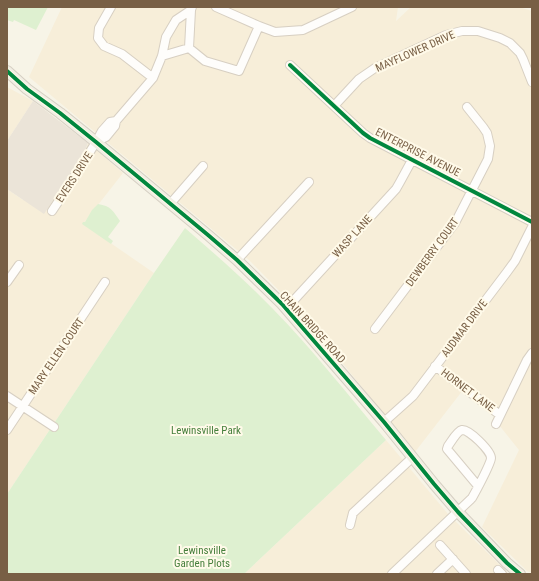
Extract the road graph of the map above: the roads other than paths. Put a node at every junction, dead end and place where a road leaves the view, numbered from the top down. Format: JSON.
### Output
{"nodes":[{"id":1,"x":110,"y":7,"type":"edge"},
{"id":2,"x":216,"y":7,"type":"edge"},
{"id":3,"x":352,"y":7,"type":"edge"},
{"id":4,"x":191,"y":8,"type":"edge"},
{"id":5,"x":259,"y":26,"type":"junction"},
{"id":6,"x":189,"y":48,"type":"junction"},
{"id":7,"x":162,"y":56,"type":"junction"},
{"id":8,"x":290,"y":65,"type":"dead end"},
{"id":9,"x":7,"y":70,"type":"edge"},
{"id":10,"x":7,"y":78,"type":"edge"},
{"id":11,"x":154,"y":78,"type":"junction"},
{"id":12,"x":532,"y":82,"type":"edge"},
{"id":13,"x":27,"y":89,"type":"junction"},
{"id":14,"x":334,"y":106,"type":"junction"},
{"id":15,"x":466,"y":107,"type":"dead end"},
{"id":16,"x":96,"y":142,"type":"junction"},
{"id":17,"x":412,"y":160,"type":"junction"},
{"id":18,"x":203,"y":166,"type":"dead end"},
{"id":19,"x":309,"y":182,"type":"dead end"},
{"id":20,"x":472,"y":191,"type":"junction"},
{"id":21,"x":170,"y":204,"type":"junction"},
{"id":22,"x":52,"y":211,"type":"dead end"},
{"id":23,"x":532,"y":222,"type":"edge"},
{"id":24,"x":532,"y":227,"type":"edge"},
{"id":25,"x":237,"y":260,"type":"junction"},
{"id":26,"x":19,"y":265,"type":"dead end"},
{"id":27,"x":7,"y":282,"type":"edge"},
{"id":28,"x":105,"y":282,"type":"dead end"},
{"id":29,"x":286,"y":308,"type":"junction"},
{"id":30,"x":375,"y":329,"type":"dead end"},
{"id":31,"x":532,"y":353,"type":"edge"},
{"id":32,"x":435,"y":366,"type":"junction"},
{"id":33,"x":7,"y":396,"type":"edge"},
{"id":34,"x":22,"y":406,"type":"junction"},
{"id":35,"x":500,"y":415,"type":"junction"},
{"id":36,"x":384,"y":422,"type":"junction"},
{"id":37,"x":496,"y":424,"type":"dead end"},
{"id":38,"x":54,"y":428,"type":"dead end"},
{"id":39,"x":7,"y":430,"type":"edge"},
{"id":40,"x":413,"y":457,"type":"junction"},
{"id":41,"x":478,"y":486,"type":"junction"},
{"id":42,"x":458,"y":512,"type":"junction"},
{"id":43,"x":350,"y":525,"type":"dead end"},
{"id":44,"x":440,"y":545,"type":"dead end"},
{"id":45,"x":453,"y":559,"type":"junction"},
{"id":46,"x":397,"y":572,"type":"edge"},
{"id":47,"x":437,"y":574,"type":"edge"},
{"id":48,"x":466,"y":574,"type":"edge"},
{"id":49,"x":520,"y":574,"type":"edge"}],
"edges":[{"from":1,"to":11,"type":"street"},
{"from":2,"to":5,"type":"street"},
{"from":3,"to":5,"type":"street"},
{"from":4,"to":6,"type":"street"},
{"from":4,"to":7,"type":"street"},
{"from":5,"to":6,"type":"street"},
{"from":6,"to":7,"type":"street"},
{"from":7,"to":11,"type":"street"},
{"from":8,"to":14,"type":"street","name":"ENTERPRISE AVENUE"},
{"from":9,"to":13,"type":"main road","name":"CHAIN BRIDGE ROAD"},
{"from":10,"to":13,"type":"main road","name":"CHAIN BRIDGE ROAD"},
{"from":11,"to":16,"type":"street"},
{"from":12,"to":14,"type":"street","name":"MAYFLOWER DRIVE"},
{"from":13,"to":16,"type":"main road","name":"CHAIN BRIDGE ROAD"},
{"from":14,"to":17,"type":"street","name":"ENTERPRISE AVENUE"},
{"from":15,"to":20,"type":"street","name":"DEWBERRY COURT"},
{"from":16,"to":21,"type":"main road","name":"CHAIN BRIDGE ROAD"},
{"from":16,"to":22,"type":"street","name":"EVERS DRIVE"},
{"from":17,"to":20,"type":"street","name":"ENTERPRISE AVENUE"},
{"from":17,"to":29,"type":"street","name":"WASP LANE"},
{"from":18,"to":21,"type":"street"},
{"from":19,"to":25,"type":"street"},
{"from":20,"to":23,"type":"street","name":"ENTERPRISE AVENUE"},
{"from":20,"to":30,"type":"street","name":"DEWBERRY COURT"},
{"from":21,"to":25,"type":"main road","name":"CHAIN BRIDGE ROAD"},
{"from":24,"to":32,"type":"street","name":"AUDMAR DRIVE"},
{"from":25,"to":29,"type":"main road","name":"CHAIN BRIDGE ROAD"},
{"from":26,"to":27,"type":"street"},
{"from":28,"to":34,"type":"street","name":"MARY ELLEN COURT"},
{"from":29,"to":36,"type":"main road","name":"CHAIN BRIDGE ROAD"},
{"from":31,"to":35,"type":"street"},
{"from":32,"to":35,"type":"street","name":"HORNET LANE"},
{"from":32,"to":36,"type":"street","name":"AUDMAR DRIVE"},
{"from":33,"to":34,"type":"street"},
{"from":34,"to":38,"type":"street"},
{"from":34,"to":39,"type":"street","name":"MARY ELLEN COURT"},
{"from":35,"to":37,"type":"street"},
{"from":36,"to":40,"type":"main road","name":"CHAIN BRIDGE ROAD"},
{"from":40,"to":42,"type":"main road","name":"CHAIN BRIDGE ROAD"},
{"from":40,"to":43,"type":"street"},
{"from":41,"to":41,"type":"street"},
{"from":41,"to":42,"type":"street"},
{"from":42,"to":46,"type":"street"},
{"from":42,"to":49,"type":"main road","name":"CHAIN BRIDGE ROAD"},
{"from":44,"to":45,"type":"street"},
{"from":45,"to":47,"type":"street"},
{"from":45,"to":48,"type":"street"}]}
